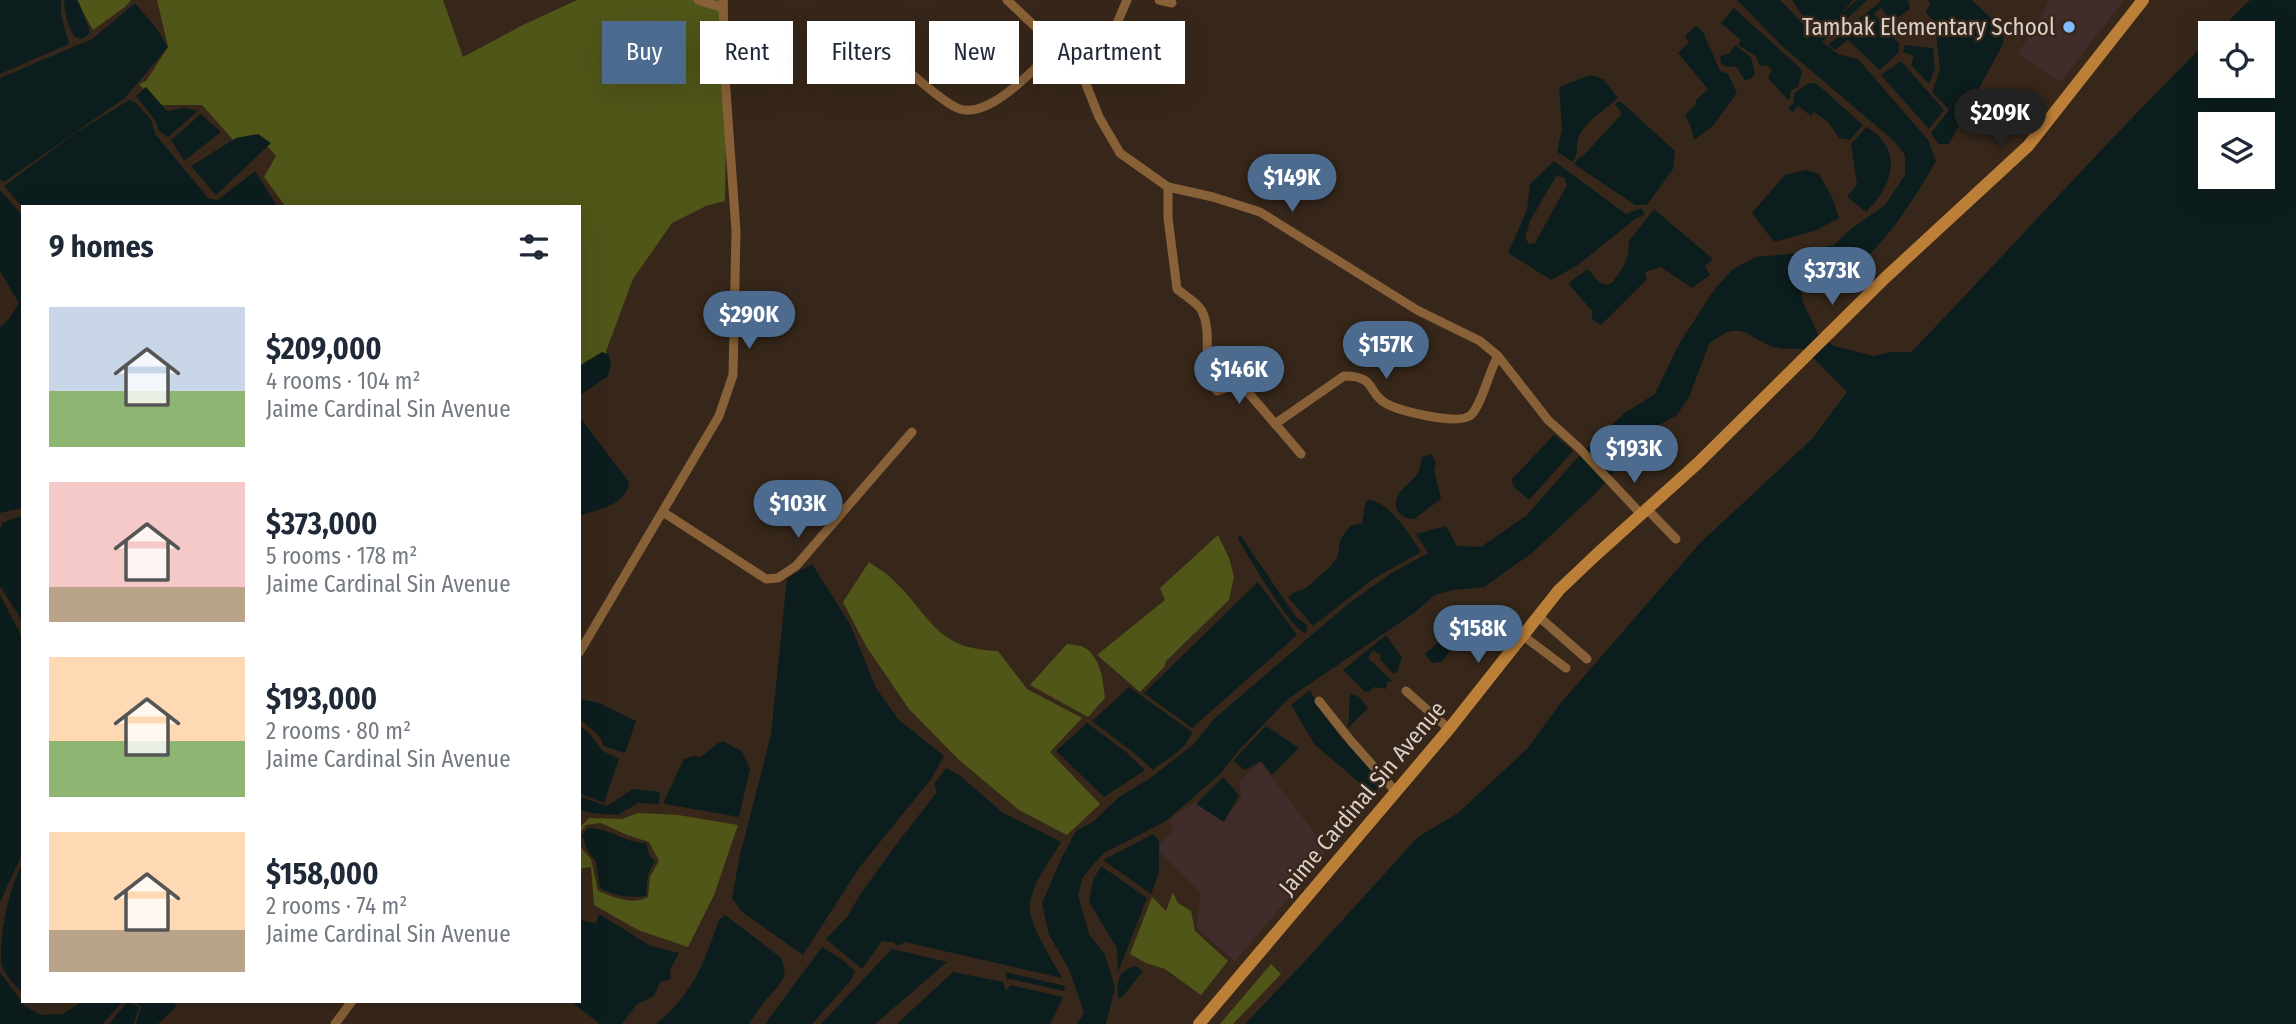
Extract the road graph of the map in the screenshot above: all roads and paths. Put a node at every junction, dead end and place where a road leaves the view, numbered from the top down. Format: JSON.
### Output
{"nodes":[{"id":1,"x":698,"y":0,"type":"edge"},
{"id":2,"x":1007,"y":0,"type":"edge"},
{"id":3,"x":1127,"y":0,"type":"edge"},
{"id":4,"x":1159,"y":0,"type":"edge"},
{"id":5,"x":2143,"y":0,"type":"edge"},
{"id":6,"x":1172,"y":3,"type":"dead end"},
{"id":7,"x":723,"y":4,"type":"edge"},
{"id":8,"x":1118,"y":21,"type":"edge"},
{"id":9,"x":1033,"y":23,"type":"edge"},
{"id":10,"x":1033,"y":70,"type":"edge"},
{"id":11,"x":915,"y":76,"type":"edge"},
{"id":12,"x":1086,"y":84,"type":"edge"},
{"id":13,"x":1168,"y":187,"type":"junction"},
{"id":14,"x":1498,"y":356,"type":"junction"},
{"id":15,"x":1275,"y":424,"type":"junction"},
{"id":16,"x":912,"y":432,"type":"dead end"},
{"id":17,"x":1301,"y":454,"type":"dead end"},
{"id":18,"x":1643,"y":511,"type":"junction"},
{"id":19,"x":663,"y":512,"type":"junction"},
{"id":20,"x":1676,"y":539,"type":"dead end"},
{"id":21,"x":1538,"y":616,"type":"junction"},
{"id":22,"x":1522,"y":635,"type":"junction"},
{"id":23,"x":581,"y":650,"type":"edge"},
{"id":24,"x":1587,"y":659,"type":"dead end"},
{"id":25,"x":1566,"y":668,"type":"dead end"},
{"id":26,"x":1406,"y":691,"type":"dead end"},
{"id":27,"x":1319,"y":701,"type":"dead end"},
{"id":28,"x":1449,"y":729,"type":"junction"},
{"id":29,"x":1396,"y":792,"type":"junction"},
{"id":30,"x":351,"y":1003,"type":"edge"},
{"id":31,"x":335,"y":1024,"type":"edge"},
{"id":32,"x":1199,"y":1024,"type":"edge"}],
"edges":[{"from":1,"to":7,"type":"street"},
{"from":2,"to":9,"type":"street"},
{"from":3,"to":8,"type":"street"},
{"from":4,"to":6,"type":"street"},
{"from":5,"to":18,"type":"main road","name":"Jaime Cardinal Sin Avenue"},
{"from":7,"to":19,"type":"street"},
{"from":10,"to":11,"type":"street"},
{"from":12,"to":13,"type":"street"},
{"from":13,"to":14,"type":"street"},
{"from":13,"to":15,"type":"street"},
{"from":14,"to":15,"type":"street"},
{"from":14,"to":18,"type":"street"},
{"from":15,"to":17,"type":"street"},
{"from":16,"to":19,"type":"street"},
{"from":18,"to":20,"type":"street"},
{"from":18,"to":21,"type":"main road","name":"Jaime Cardinal Sin Avenue"},
{"from":19,"to":23,"type":"street"},
{"from":21,"to":22,"type":"main road","name":"Jaime Cardinal Sin Avenue"},
{"from":21,"to":24,"type":"street"},
{"from":22,"to":25,"type":"street"},
{"from":22,"to":28,"type":"main road","name":"Jaime Cardinal Sin Avenue"},
{"from":26,"to":28,"type":"street"},
{"from":27,"to":29,"type":"street"},
{"from":28,"to":29,"type":"main road","name":"Jaime Cardinal Sin Avenue"},
{"from":29,"to":32,"type":"main road","name":"Jaime Cardinal Sin Avenue"},
{"from":30,"to":31,"type":"street"}]}
